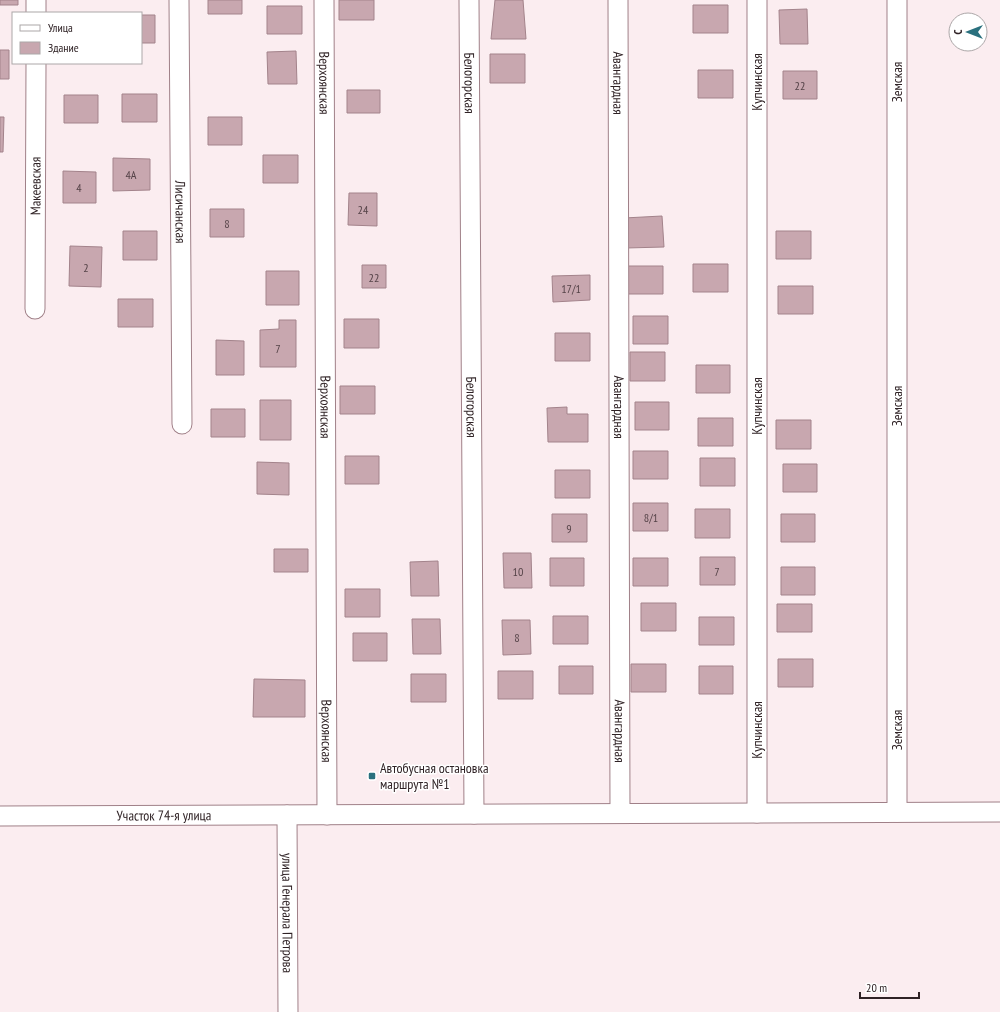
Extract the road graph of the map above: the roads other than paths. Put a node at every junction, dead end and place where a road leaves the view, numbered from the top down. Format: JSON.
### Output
{"nodes":[{"id":1,"x":36,"y":0,"type":"edge"},
{"id":2,"x":179,"y":0,"type":"edge"},
{"id":3,"x":324,"y":0,"type":"edge"},
{"id":4,"x":469,"y":0,"type":"edge"},
{"id":5,"x":618,"y":0,"type":"edge"},
{"id":6,"x":757,"y":0,"type":"edge"},
{"id":7,"x":896,"y":0,"type":"edge"},
{"id":8,"x":36,"y":12,"type":"edge"},
{"id":9,"x":36,"y":64,"type":"edge"},
{"id":10,"x":35,"y":309,"type":"dead end"},
{"id":11,"x":182,"y":424,"type":"dead end"},
{"id":12,"x":896,"y":812,"type":"junction"},
{"id":13,"x":1000,"y":812,"type":"edge"},
{"id":14,"x":620,"y":813,"type":"junction"},
{"id":15,"x":757,"y":813,"type":"junction"},
{"id":16,"x":327,"y":814,"type":"junction"},
{"id":17,"x":474,"y":814,"type":"junction"},
{"id":18,"x":287,"y":815,"type":"junction"},
{"id":19,"x":0,"y":816,"type":"edge"},
{"id":20,"x":288,"y":1012,"type":"edge"}],
"edges":[{"from":1,"to":8,"type":"street"},
{"from":2,"to":11,"type":"street","name":"Лисичанская"},
{"from":3,"to":16,"type":"street","name":"Верхоянская"},
{"from":4,"to":17,"type":"street","name":"Белогорская"},
{"from":5,"to":14,"type":"street","name":"Авангардная"},
{"from":6,"to":15,"type":"street","name":"Купчинская"},
{"from":7,"to":12,"type":"street","name":"Земская"},
{"from":9,"to":10,"type":"street","name":"Макеевская"},
{"from":12,"to":13,"type":"street","name":"Участок 74-я улица"},
{"from":12,"to":15,"type":"street","name":"Участок 74-я улица"},
{"from":14,"to":15,"type":"street","name":"Участок 74-я улица"},
{"from":14,"to":17,"type":"street","name":"Участок 74-я улица"},
{"from":16,"to":17,"type":"street","name":"Участок 74-я улица"},
{"from":16,"to":18,"type":"street","name":"Участок 74-я улица"},
{"from":18,"to":19,"type":"street","name":"Участок 74-я улица"},
{"from":18,"to":20,"type":"street","name":"улица Генерала Петрова"}]}
